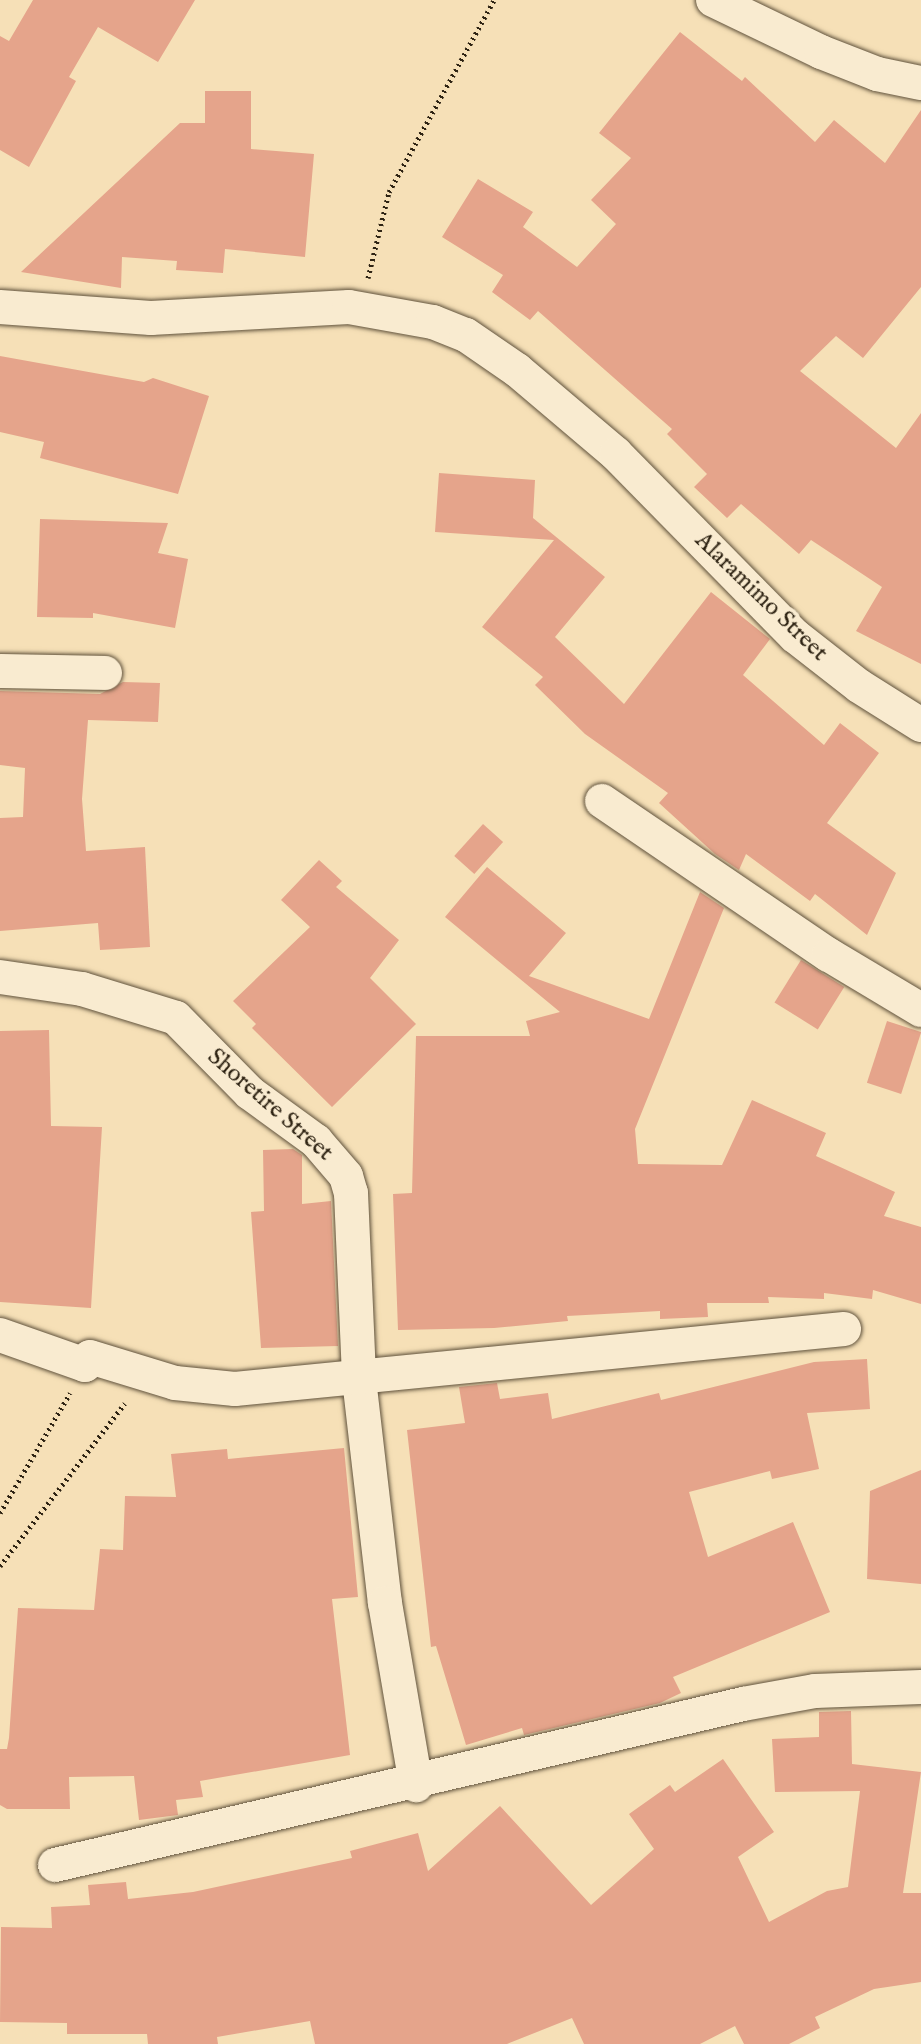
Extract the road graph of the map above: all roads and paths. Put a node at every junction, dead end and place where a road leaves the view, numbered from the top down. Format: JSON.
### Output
{"nodes":[{"id":1,"x":494,"y":0,"type":"edge"},
{"id":2,"x":713,"y":0,"type":"edge"},
{"id":3,"x":921,"y":83,"type":"edge"},
{"id":4,"x":0,"y":307,"type":"edge"},
{"id":5,"x":356,"y":308,"type":"junction"},
{"id":6,"x":0,"y":671,"type":"edge"},
{"id":7,"x":105,"y":673,"type":"dead end"},
{"id":8,"x":921,"y":725,"type":"edge"},
{"id":9,"x":602,"y":801,"type":"dead end"},
{"id":10,"x":0,"y":977,"type":"edge"},
{"id":11,"x":921,"y":1010,"type":"edge"},
{"id":12,"x":844,"y":1329,"type":"dead end"},
{"id":13,"x":0,"y":1335,"type":"edge"},
{"id":14,"x":87,"y":1361,"type":"junction"},
{"id":15,"x":135,"y":1373,"type":"junction"},
{"id":16,"x":359,"y":1379,"type":"junction"},
{"id":17,"x":0,"y":1513,"type":"edge"},
{"id":18,"x":0,"y":1566,"type":"edge"},
{"id":19,"x":921,"y":1687,"type":"edge"},
{"id":20,"x":416,"y":1785,"type":"junction"},
{"id":21,"x":55,"y":1865,"type":"dead end"}],
"edges":[{"from":1,"to":5,"type":"path"},
{"from":2,"to":3,"type":"street"},
{"from":4,"to":5,"type":"street","name":"Alaramimo Street"},
{"from":5,"to":8,"type":"street","name":"Alaramimo Street"},
{"from":6,"to":7,"type":"street"},
{"from":9,"to":11,"type":"street"},
{"from":10,"to":16,"type":"street","name":"Shoretire Street"},
{"from":12,"to":16,"type":"street"},
{"from":13,"to":14,"type":"street"},
{"from":14,"to":15,"type":"street"},
{"from":14,"to":17,"type":"path"},
{"from":15,"to":16,"type":"street"},
{"from":15,"to":18,"type":"path"},
{"from":16,"to":20,"type":"street","name":"Shoretire Street"},
{"from":19,"to":20,"type":"street"},
{"from":20,"to":21,"type":"street"}]}
